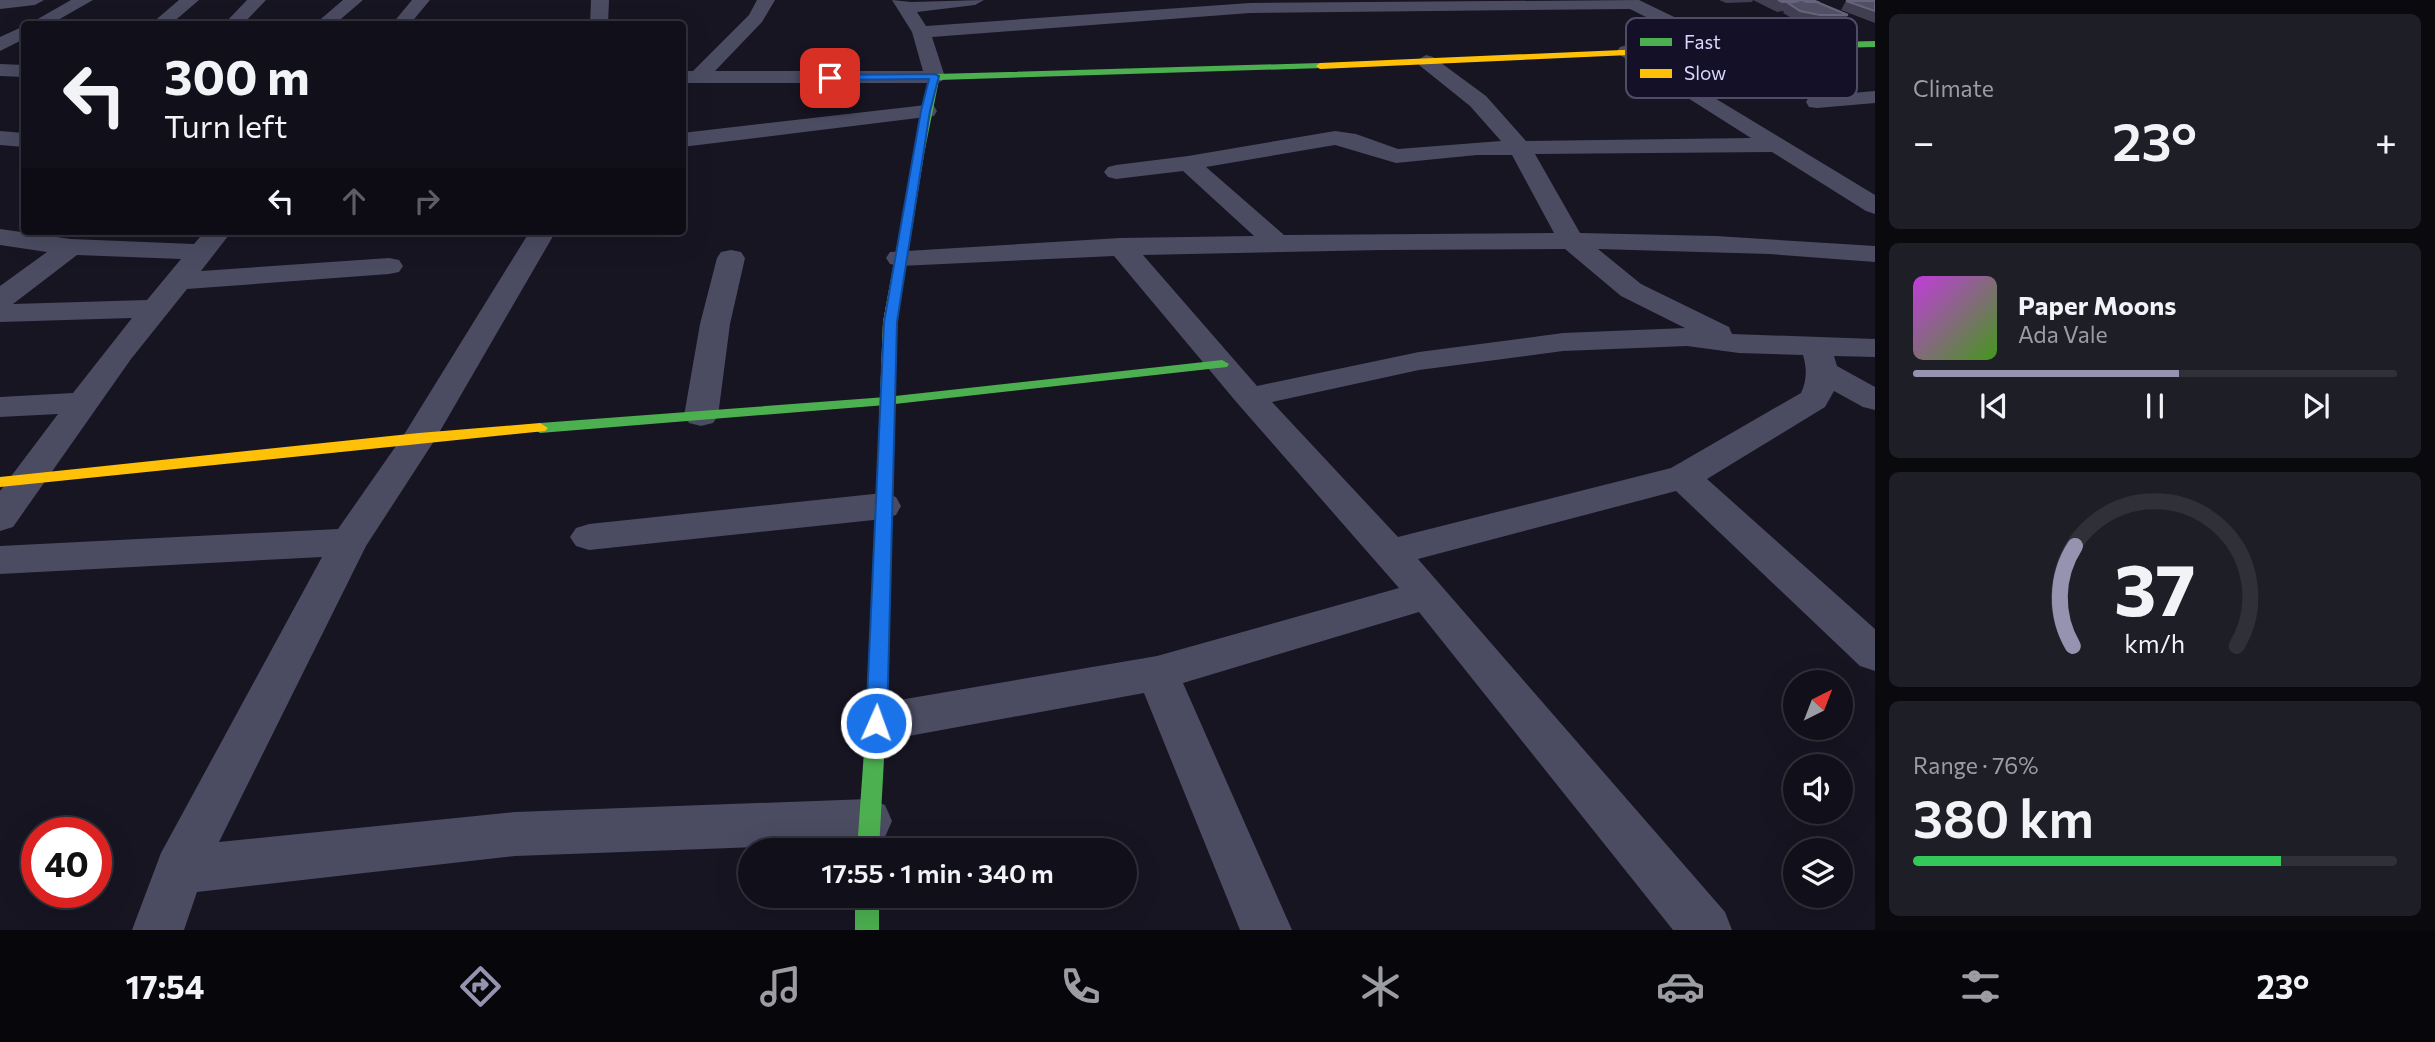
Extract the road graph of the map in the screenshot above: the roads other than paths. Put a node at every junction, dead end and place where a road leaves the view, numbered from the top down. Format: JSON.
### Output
{"nodes":[{"id":1,"x":35,"y":0,"type":"edge"},
{"id":2,"x":84,"y":0,"type":"edge"},
{"id":3,"x":190,"y":0,"type":"edge"},
{"id":4,"x":257,"y":0,"type":"edge"},
{"id":5,"x":354,"y":0,"type":"edge"},
{"id":6,"x":421,"y":0,"type":"edge"},
{"id":7,"x":600,"y":0,"type":"edge"},
{"id":8,"x":766,"y":0,"type":"edge"},
{"id":9,"x":975,"y":0,"type":"edge"},
{"id":10,"x":1629,"y":2,"type":"edge"},
{"id":11,"x":0,"y":4,"type":"edge"},
{"id":12,"x":904,"y":4,"type":"edge"},
{"id":13,"x":1398,"y":4,"type":"edge"},
{"id":14,"x":1662,"y":18,"type":"edge"},
{"id":15,"x":44,"y":21,"type":"edge"},
{"id":16,"x":164,"y":21,"type":"edge"},
{"id":17,"x":236,"y":21,"type":"edge"},
{"id":18,"x":328,"y":21,"type":"edge"},
{"id":19,"x":404,"y":21,"type":"edge"},
{"id":20,"x":599,"y":21,"type":"edge"},
{"id":21,"x":1419,"y":27,"type":"dead end"},
{"id":22,"x":921,"y":32,"type":"junction"},
{"id":23,"x":21,"y":34,"type":"edge"},
{"id":24,"x":1857,"y":44,"type":"edge"},
{"id":25,"x":1875,"y":44,"type":"edge"},
{"id":26,"x":0,"y":45,"type":"edge"},
{"id":27,"x":1626,"y":51,"type":"edge"},
{"id":28,"x":1436,"y":55,"type":"junction"},
{"id":29,"x":0,"y":70,"type":"edge"},
{"id":30,"x":21,"y":71,"type":"edge"},
{"id":31,"x":935,"y":76,"type":"junction"},
{"id":32,"x":690,"y":77,"type":"edge"},
{"id":33,"x":1875,"y":97,"type":"edge"},
{"id":34,"x":1700,"y":98,"type":"edge"},
{"id":35,"x":1817,"y":102,"type":"dead end"},
{"id":36,"x":926,"y":111,"type":"junction"},
{"id":37,"x":0,"y":138,"type":"edge"},
{"id":38,"x":21,"y":140,"type":"edge"},
{"id":39,"x":686,"y":140,"type":"edge"},
{"id":40,"x":1774,"y":145,"type":"junction"},
{"id":41,"x":1520,"y":148,"type":"junction"},
{"id":42,"x":1188,"y":163,"type":"junction"},
{"id":43,"x":1116,"y":172,"type":"dead end"},
{"id":44,"x":1871,"y":200,"type":"edge"},
{"id":45,"x":541,"y":235,"type":"edge"},
{"id":46,"x":0,"y":237,"type":"edge"},
{"id":47,"x":1571,"y":241,"type":"junction"},
{"id":48,"x":210,"y":242,"type":"edge"},
{"id":49,"x":1276,"y":242,"type":"junction"},
{"id":50,"x":1120,"y":246,"type":"junction"},
{"id":51,"x":71,"y":247,"type":"junction"},
{"id":52,"x":1875,"y":254,"type":"edge"},
{"id":53,"x":731,"y":258,"type":"dead end"},
{"id":54,"x":900,"y":258,"type":"junction"},
{"id":55,"x":389,"y":266,"type":"dead end"},
{"id":56,"x":177,"y":281,"type":"junction"},
{"id":57,"x":0,"y":300,"type":"edge"},
{"id":58,"x":154,"y":309,"type":"junction"},
{"id":59,"x":0,"y":313,"type":"edge"},
{"id":60,"x":1740,"y":344,"type":"junction"},
{"id":61,"x":1875,"y":348,"type":"edge"},
{"id":62,"x":1820,"y":359,"type":"junction"},
{"id":63,"x":1222,"y":364,"type":"junction"},
{"id":64,"x":1249,"y":397,"type":"junction"},
{"id":65,"x":1875,"y":400,"type":"edge"},
{"id":66,"x":886,"y":401,"type":"junction"},
{"id":67,"x":82,"y":403,"type":"junction"},
{"id":68,"x":0,"y":407,"type":"edge"},
{"id":69,"x":701,"y":416,"type":"junction"},
{"id":70,"x":419,"y":438,"type":"junction"},
{"id":71,"x":1684,"y":477,"type":"junction"},
{"id":72,"x":15,"y":480,"type":"edge"},
{"id":73,"x":883,"y":506,"type":"junction"},
{"id":74,"x":0,"y":518,"type":"edge"},
{"id":75,"x":589,"y":537,"type":"dead end"},
{"id":76,"x":349,"y":542,"type":"junction"},
{"id":77,"x":1389,"y":553,"type":"junction"},
{"id":78,"x":0,"y":560,"type":"edge"},
{"id":79,"x":1428,"y":595,"type":"junction"},
{"id":80,"x":1875,"y":654,"type":"edge"},
{"id":81,"x":1157,"y":673,"type":"junction"},
{"id":82,"x":876,"y":723,"type":"junction"},
{"id":83,"x":868,"y":836,"type":"edge"},
{"id":84,"x":179,"y":870,"type":"junction"},
{"id":85,"x":867,"y":908,"type":"edge"},
{"id":86,"x":158,"y":930,"type":"edge"},
{"id":87,"x":867,"y":930,"type":"edge"},
{"id":88,"x":1266,"y":930,"type":"edge"},
{"id":89,"x":1706,"y":930,"type":"edge"}],
"edges":[{"from":1,"to":11,"type":"street"},
{"from":2,"to":15,"type":"street"},
{"from":3,"to":16,"type":"street"},
{"from":4,"to":17,"type":"street"},
{"from":5,"to":18,"type":"street"},
{"from":6,"to":19,"type":"street"},
{"from":7,"to":20,"type":"street"},
{"from":8,"to":32,"type":"street"},
{"from":9,"to":12,"type":"street"},
{"from":10,"to":13,"type":"street"},
{"from":10,"to":14,"type":"street"},
{"from":12,"to":22,"type":"street"},
{"from":13,"to":21,"type":"street"},
{"from":13,"to":22,"type":"street"},
{"from":22,"to":31,"type":"street"},
{"from":23,"to":26,"type":"street"},
{"from":24,"to":25,"type":"street"},
{"from":27,"to":28,"type":"street"},
{"from":28,"to":31,"type":"street"},
{"from":28,"to":41,"type":"street"},
{"from":29,"to":30,"type":"street"},
{"from":31,"to":32,"type":"street"},
{"from":31,"to":36,"type":"street"},
{"from":33,"to":35,"type":"street"},
{"from":34,"to":40,"type":"street"},
{"from":36,"to":39,"type":"street"},
{"from":36,"to":54,"type":"street"},
{"from":37,"to":38,"type":"street"},
{"from":40,"to":41,"type":"street"},
{"from":40,"to":44,"type":"street"},
{"from":41,"to":42,"type":"street"},
{"from":41,"to":47,"type":"street"},
{"from":42,"to":43,"type":"street"},
{"from":42,"to":49,"type":"street"},
{"from":45,"to":70,"type":"street"},
{"from":46,"to":51,"type":"street"},
{"from":47,"to":49,"type":"street"},
{"from":47,"to":52,"type":"street"},
{"from":47,"to":60,"type":"street"},
{"from":48,"to":51,"type":"street"},
{"from":48,"to":56,"type":"street"},
{"from":49,"to":50,"type":"street"},
{"from":50,"to":54,"type":"street"},
{"from":50,"to":63,"type":"street"},
{"from":51,"to":57,"type":"street"},
{"from":53,"to":69,"type":"street"},
{"from":54,"to":66,"type":"street"},
{"from":55,"to":56,"type":"street"},
{"from":56,"to":58,"type":"street"},
{"from":58,"to":59,"type":"street"},
{"from":58,"to":67,"type":"street"},
{"from":60,"to":62,"type":"street"},
{"from":60,"to":64,"type":"street"},
{"from":61,"to":62,"type":"street"},
{"from":62,"to":65,"type":"street"},
{"from":62,"to":71,"type":"street"},
{"from":63,"to":64,"type":"street"},
{"from":63,"to":66,"type":"street"},
{"from":64,"to":77,"type":"street"},
{"from":66,"to":69,"type":"street"},
{"from":66,"to":73,"type":"street"},
{"from":67,"to":68,"type":"street"},
{"from":67,"to":72,"type":"street"},
{"from":69,"to":70,"type":"street"},
{"from":70,"to":72,"type":"street"},
{"from":70,"to":76,"type":"street"},
{"from":71,"to":77,"type":"street"},
{"from":71,"to":80,"type":"street"},
{"from":72,"to":74,"type":"street"},
{"from":73,"to":75,"type":"street"},
{"from":73,"to":82,"type":"street"},
{"from":76,"to":78,"type":"street"},
{"from":76,"to":84,"type":"street"},
{"from":77,"to":79,"type":"street"},
{"from":79,"to":81,"type":"street"},
{"from":79,"to":89,"type":"street"},
{"from":81,"to":82,"type":"street"},
{"from":81,"to":88,"type":"street"},
{"from":82,"to":83,"type":"street"},
{"from":83,"to":84,"type":"street"},
{"from":84,"to":86,"type":"street"},
{"from":85,"to":87,"type":"street"}]}
